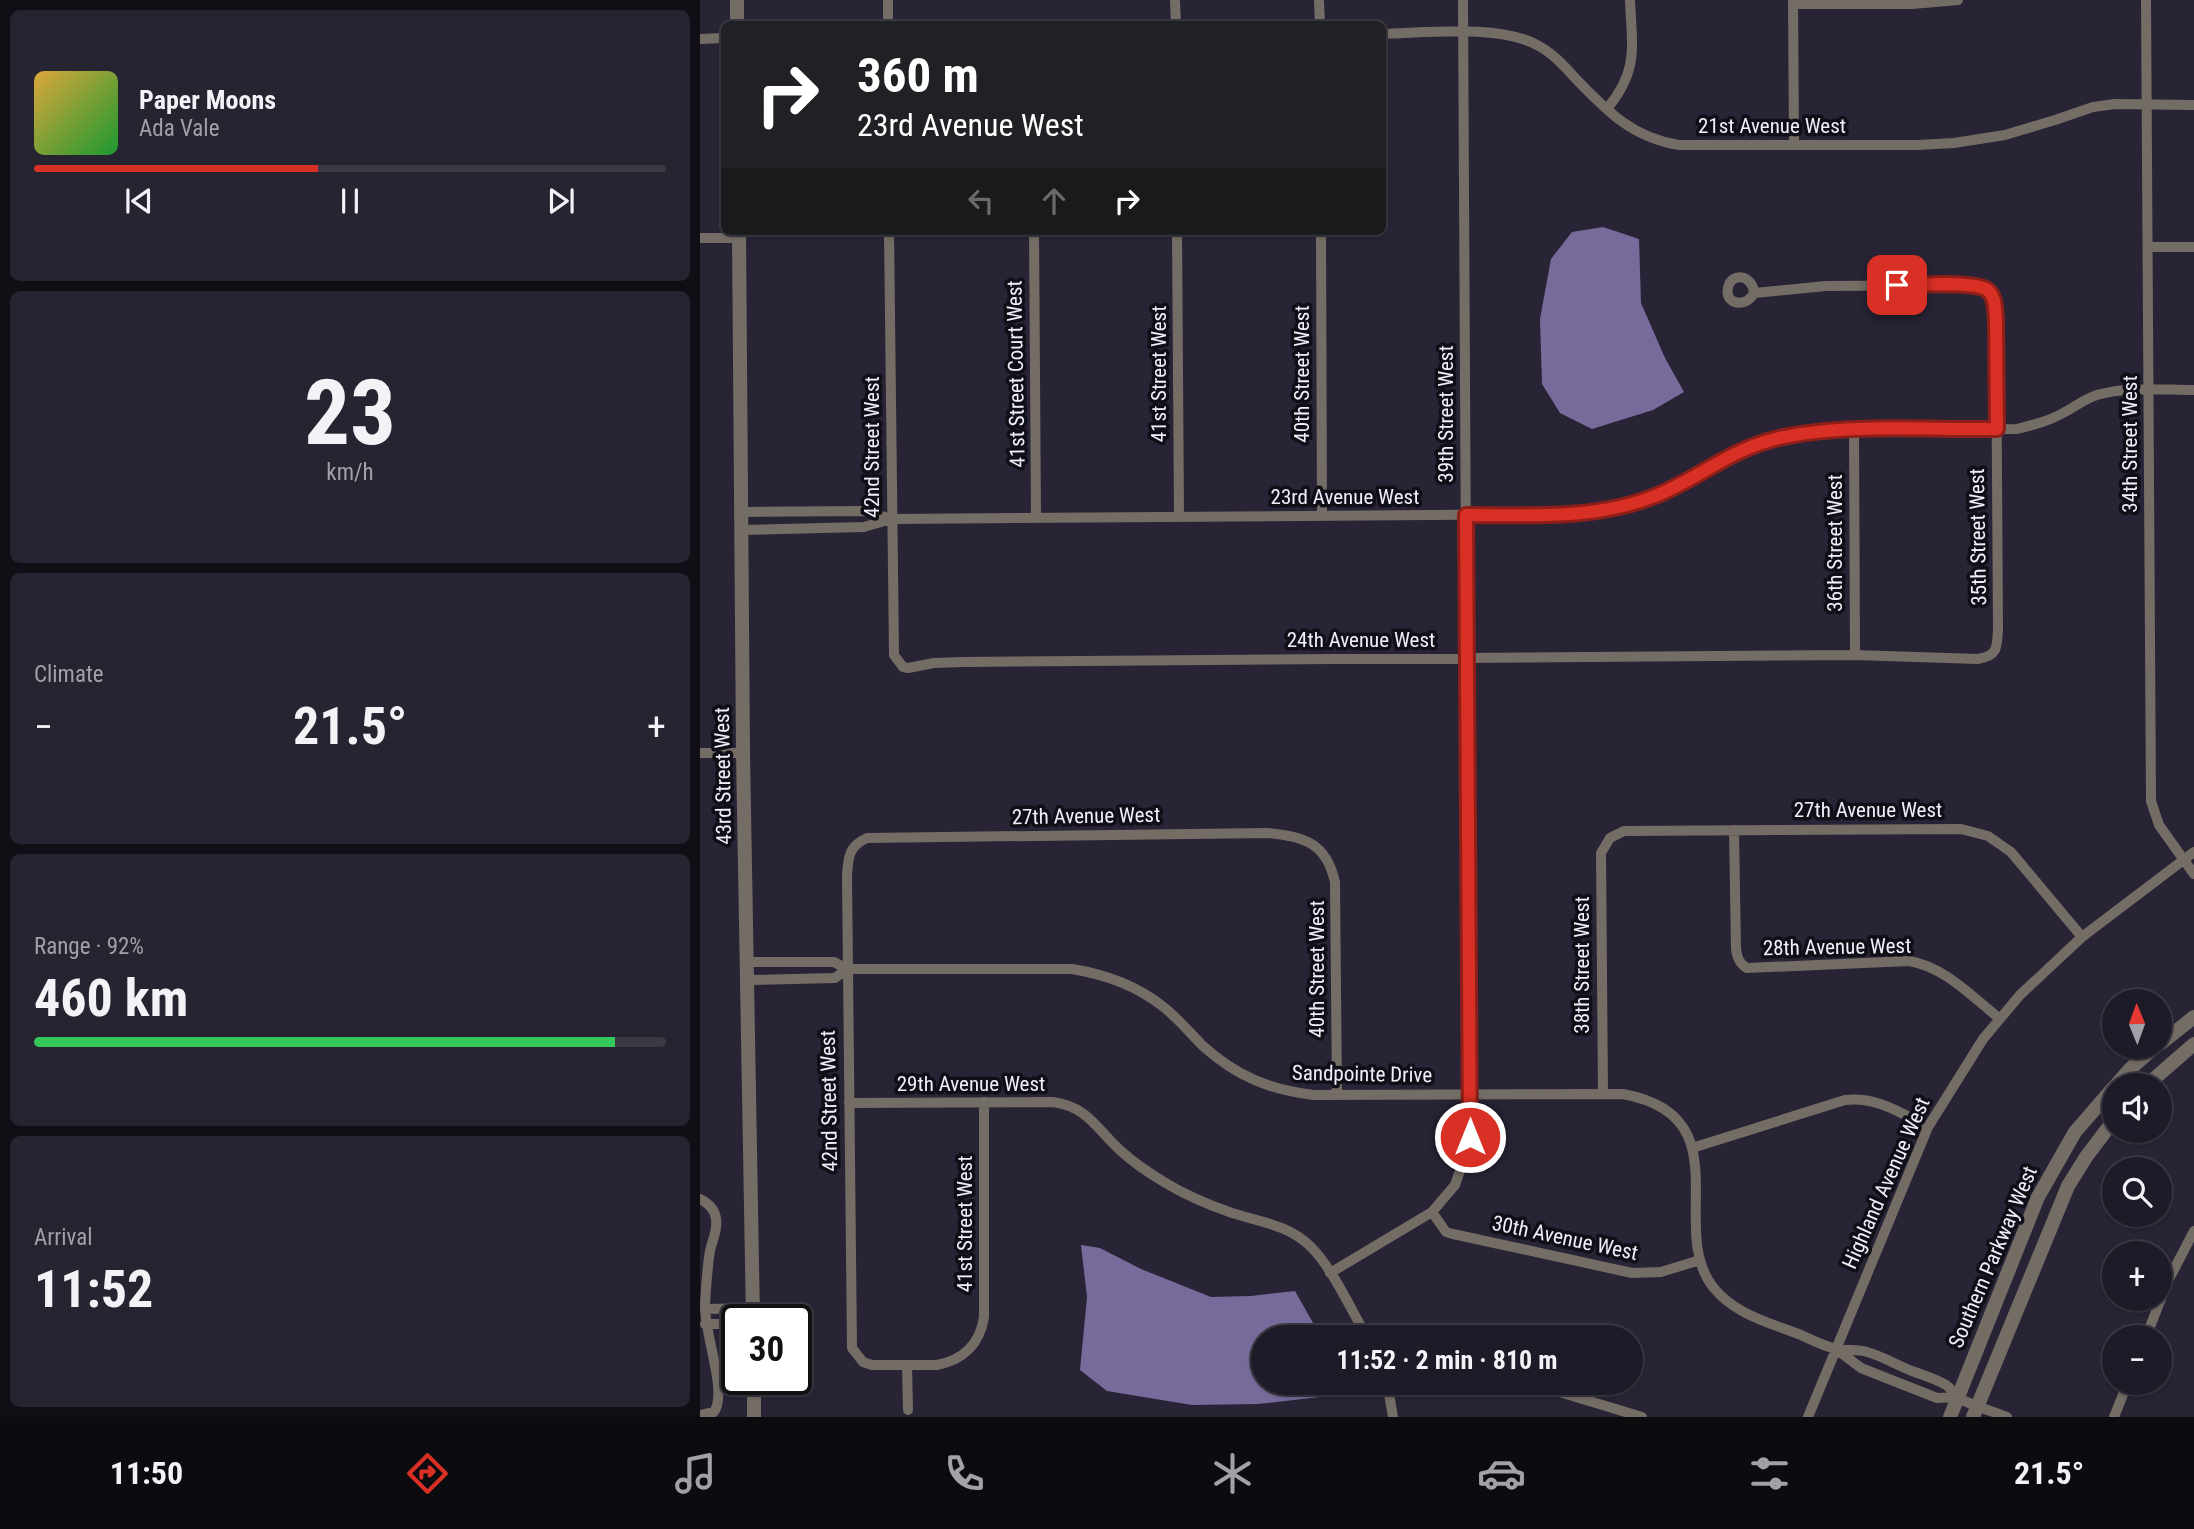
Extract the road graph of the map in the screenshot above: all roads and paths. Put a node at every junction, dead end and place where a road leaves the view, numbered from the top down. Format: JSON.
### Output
{"nodes":[{"id":1,"x":737,"y":0,"type":"edge"},
{"id":2,"x":888,"y":0,"type":"edge"},
{"id":3,"x":1175,"y":0,"type":"edge"},
{"id":4,"x":1319,"y":0,"type":"edge"},
{"id":5,"x":1463,"y":0,"type":"edge"},
{"id":6,"x":1630,"y":0,"type":"edge"},
{"id":7,"x":1958,"y":0,"type":"edge"},
{"id":8,"x":2146,"y":0,"type":"edge"},
{"id":9,"x":1793,"y":2,"type":"edge"},
{"id":10,"x":737,"y":21,"type":"edge"},
{"id":11,"x":888,"y":21,"type":"edge"},
{"id":12,"x":1175,"y":21,"type":"edge"},
{"id":13,"x":1320,"y":21,"type":"edge"},
{"id":14,"x":1463,"y":33,"type":"junction"},
{"id":15,"x":1386,"y":34,"type":"edge"},
{"id":16,"x":721,"y":38,"type":"edge"},
{"id":17,"x":700,"y":39,"type":"edge"},
{"id":18,"x":2194,"y":105,"type":"edge"},
{"id":19,"x":2147,"y":106,"type":"junction"},
{"id":20,"x":1606,"y":110,"type":"junction"},
{"id":21,"x":1794,"y":145,"type":"junction"},
{"id":22,"x":729,"y":235,"type":"edge"},
{"id":23,"x":739,"y":235,"type":"edge"},
{"id":24,"x":890,"y":235,"type":"edge"},
{"id":25,"x":1034,"y":235,"type":"edge"},
{"id":26,"x":1177,"y":235,"type":"edge"},
{"id":27,"x":1321,"y":235,"type":"edge"},
{"id":28,"x":700,"y":238,"type":"edge"},
{"id":29,"x":2149,"y":247,"type":"junction"},
{"id":30,"x":2194,"y":247,"type":"edge"},
{"id":31,"x":1754,"y":293,"type":"dead end"},
{"id":32,"x":2149,"y":390,"type":"junction"},
{"id":33,"x":2194,"y":390,"type":"edge"},
{"id":34,"x":1997,"y":429,"type":"junction"},
{"id":35,"x":1854,"y":430,"type":"junction"},
{"id":36,"x":742,"y":512,"type":"junction"},
{"id":37,"x":1466,"y":515,"type":"junction"},
{"id":38,"x":1179,"y":516,"type":"junction"},
{"id":39,"x":1322,"y":516,"type":"junction"},
{"id":40,"x":1036,"y":518,"type":"junction"},
{"id":41,"x":891,"y":519,"type":"junction"},
{"id":42,"x":742,"y":530,"type":"junction"},
{"id":43,"x":1993,"y":653,"type":"joint"},
{"id":44,"x":1855,"y":655,"type":"junction"},
{"id":45,"x":1466,"y":659,"type":"junction"},
{"id":46,"x":899,"y":662,"type":"joint"},
{"id":47,"x":700,"y":753,"type":"edge"},
{"id":48,"x":743,"y":753,"type":"junction"},
{"id":49,"x":1734,"y":830,"type":"junction"},
{"id":50,"x":1610,"y":838,"type":"joint"},
{"id":51,"x":854,"y":846,"type":"joint"},
{"id":52,"x":1318,"y":848,"type":"joint"},
{"id":53,"x":2194,"y":852,"type":"edge"},
{"id":54,"x":2183,"y":860,"type":"junction"},
{"id":55,"x":2194,"y":874,"type":"edge"},
{"id":56,"x":2082,"y":937,"type":"junction"},
{"id":57,"x":747,"y":962,"type":"junction"},
{"id":58,"x":847,"y":969,"type":"junction"},
{"id":59,"x":748,"y":980,"type":"junction"},
{"id":60,"x":2194,"y":1017,"type":"edge"},
{"id":61,"x":1999,"y":1018,"type":"junction"},
{"id":62,"x":2172,"y":1034,"type":"edge"},
{"id":63,"x":2194,"y":1044,"type":"edge"},
{"id":64,"x":2142,"y":1059,"type":"edge"},
{"id":65,"x":2126,"y":1073,"type":"edge"},
{"id":66,"x":2161,"y":1073,"type":"edge"},
{"id":67,"x":1337,"y":1094,"type":"junction"},
{"id":68,"x":1603,"y":1094,"type":"junction"},
{"id":69,"x":1470,"y":1095,"type":"junction"},
{"id":70,"x":2102,"y":1101,"type":"edge"},
{"id":71,"x":984,"y":1102,"type":"junction"},
{"id":72,"x":849,"y":1103,"type":"junction"},
{"id":73,"x":1927,"y":1127,"type":"junction"},
{"id":74,"x":2102,"y":1136,"type":"edge"},
{"id":75,"x":1692,"y":1148,"type":"junction"},
{"id":76,"x":701,"y":1199,"type":"edge"},
{"id":77,"x":1432,"y":1212,"type":"junction"},
{"id":78,"x":2194,"y":1231,"type":"edge"},
{"id":79,"x":1700,"y":1260,"type":"junction"},
{"id":80,"x":1330,"y":1273,"type":"junction"},
{"id":81,"x":753,"y":1304,"type":"edge"},
{"id":82,"x":705,"y":1309,"type":"junction"},
{"id":83,"x":721,"y":1311,"type":"edge"},
{"id":84,"x":705,"y":1324,"type":"junction"},
{"id":85,"x":721,"y":1324,"type":"edge"},
{"id":86,"x":1360,"y":1325,"type":"edge"},
{"id":87,"x":2151,"y":1325,"type":"edge"},
{"id":88,"x":1836,"y":1349,"type":"junction"},
{"id":89,"x":907,"y":1365,"type":"junction"},
{"id":90,"x":754,"y":1395,"type":"edge"},
{"id":91,"x":1390,"y":1395,"type":"edge"},
{"id":92,"x":1569,"y":1395,"type":"edge"},
{"id":93,"x":2123,"y":1395,"type":"edge"},
{"id":94,"x":1958,"y":1397,"type":"junction"},
{"id":95,"x":908,"y":1410,"type":"dead end"},
{"id":96,"x":1975,"y":1411,"type":"edge"},
{"id":97,"x":700,"y":1415,"type":"edge"},
{"id":98,"x":754,"y":1417,"type":"edge"},
{"id":99,"x":1393,"y":1417,"type":"edge"},
{"id":100,"x":1642,"y":1417,"type":"edge"},
{"id":101,"x":1808,"y":1417,"type":"edge"},
{"id":102,"x":1950,"y":1417,"type":"edge"},
{"id":103,"x":2007,"y":1417,"type":"edge"},
{"id":104,"x":2114,"y":1417,"type":"edge"}],
"edges":[{"from":1,"to":10,"type":"street"},
{"from":2,"to":11,"type":"street"},
{"from":3,"to":12,"type":"street"},
{"from":4,"to":13,"type":"street"},
{"from":5,"to":14,"type":"street","name":"39th Street West"},
{"from":6,"to":20,"type":"street"},
{"from":7,"to":9,"type":"street"},
{"from":8,"to":19,"type":"street","name":"34th Street West"},
{"from":9,"to":21,"type":"street"},
{"from":14,"to":15,"type":"street","name":"21st Avenue West"},
{"from":14,"to":20,"type":"street","name":"21st Avenue West"},
{"from":14,"to":37,"type":"street","name":"39th Street West"},
{"from":16,"to":17,"type":"street"},
{"from":18,"to":19,"type":"street","name":"21st Avenue West"},
{"from":19,"to":21,"type":"street","name":"21st Avenue West"},
{"from":19,"to":29,"type":"street","name":"34th Street West"},
{"from":20,"to":21,"type":"street","name":"21st Avenue West"},
{"from":22,"to":28,"type":"street"},
{"from":23,"to":36,"type":"street","name":"43rd Street West"},
{"from":24,"to":41,"type":"street","name":"42nd Street West"},
{"from":25,"to":40,"type":"street","name":"41st Street Court West"},
{"from":26,"to":38,"type":"street","name":"41st Street West"},
{"from":27,"to":39,"type":"street","name":"40th Street West"},
{"from":29,"to":30,"type":"street"},
{"from":29,"to":32,"type":"street","name":"34th Street West"},
{"from":31,"to":34,"type":"street","name":"35th Street West"},
{"from":32,"to":33,"type":"street","name":"23rd Avenue West"},
{"from":32,"to":34,"type":"street","name":"23rd Avenue West"},
{"from":32,"to":54,"type":"street","name":"34th Street West"},
{"from":34,"to":35,"type":"street","name":"23rd Avenue West"},
{"from":34,"to":43,"type":"street","name":"35th Street West"},
{"from":35,"to":37,"type":"street","name":"23rd Avenue West"},
{"from":35,"to":44,"type":"street","name":"36th Street West"},
{"from":36,"to":41,"type":"street","name":"23rd Avenue West"},
{"from":36,"to":42,"type":"street","name":"43rd Street West"},
{"from":37,"to":39,"type":"street","name":"23rd Avenue West"},
{"from":37,"to":45,"type":"street","name":"39th Street West"},
{"from":38,"to":39,"type":"street","name":"23rd Avenue West"},
{"from":38,"to":40,"type":"street","name":"23rd Avenue West"},
{"from":40,"to":41,"type":"street","name":"23rd Avenue West"},
{"from":41,"to":42,"type":"street","name":"23rd Avenue West"},
{"from":41,"to":46,"type":"street","name":"42nd Street West"},
{"from":42,"to":48,"type":"street","name":"43rd Street West"},
{"from":43,"to":44,"type":"street","name":"24th Avenue West"},
{"from":44,"to":45,"type":"street","name":"24th Avenue West"},
{"from":45,"to":46,"type":"street","name":"24th Avenue West"},
{"from":45,"to":69,"type":"street","name":"39th Street West"},
{"from":47,"to":48,"type":"street"},
{"from":48,"to":57,"type":"street","name":"43rd Street West"},
{"from":49,"to":50,"type":"street","name":"27th Avenue West"},
{"from":49,"to":56,"type":"street","name":"27th Avenue West"},
{"from":49,"to":61,"type":"street","name":"28th Avenue West"},
{"from":50,"to":68,"type":"street","name":"38th Street West"},
{"from":51,"to":52,"type":"street","name":"27th Avenue West"},
{"from":51,"to":58,"type":"street","name":"42nd Street West"},
{"from":52,"to":67,"type":"street","name":"40th Street West"},
{"from":53,"to":54,"type":"street","name":"Highland Avenue West"},
{"from":54,"to":55,"type":"street","name":"34th Street West"},
{"from":54,"to":56,"type":"street","name":"Highland Avenue West"},
{"from":56,"to":61,"type":"street","name":"Highland Avenue West"},
{"from":57,"to":58,"type":"street","name":"Sandpointe Drive"},
{"from":57,"to":59,"type":"street","name":"43rd Street West"},
{"from":58,"to":59,"type":"street","name":"Sandpointe Drive"},
{"from":58,"to":67,"type":"street","name":"Sandpointe Drive"},
{"from":58,"to":72,"type":"street","name":"42nd Street West"},
{"from":59,"to":81,"type":"street","name":"43rd Street West"},
{"from":60,"to":62,"type":"street","name":"Southern Parkway West"},
{"from":61,"to":73,"type":"street","name":"Highland Avenue West"},
{"from":63,"to":66,"type":"street"},
{"from":64,"to":65,"type":"street","name":"Southern Parkway West"},
{"from":67,"to":69,"type":"street","name":"Sandpointe Drive"},
{"from":68,"to":69,"type":"street","name":"Sandpointe Drive"},
{"from":68,"to":75,"type":"street","name":"Sandpointe Drive"},
{"from":69,"to":77,"type":"street","name":"39th Street West"},
{"from":70,"to":94,"type":"street","name":"Southern Parkway West"},
{"from":71,"to":72,"type":"street","name":"29th Avenue West"},
{"from":71,"to":80,"type":"street","name":"29th Avenue West"},
{"from":71,"to":89,"type":"street","name":"41st Street West"},
{"from":72,"to":89,"type":"street","name":"42nd Street West"},
{"from":73,"to":75,"type":"street"},
{"from":73,"to":88,"type":"street","name":"Highland Avenue West"},
{"from":74,"to":96,"type":"street","name":"Southern Parkway West"},
{"from":75,"to":79,"type":"street","name":"Sandpointe Drive"},
{"from":76,"to":82,"type":"street"},
{"from":77,"to":79,"type":"street","name":"30th Avenue West"},
{"from":77,"to":80,"type":"street","name":"39th Street West"},
{"from":78,"to":87,"type":"street"},
{"from":79,"to":88,"type":"street","name":"Sandpointe Drive"},
{"from":80,"to":86,"type":"street"},
{"from":82,"to":83,"type":"street"},
{"from":82,"to":84,"type":"street"},
{"from":84,"to":85,"type":"street"},
{"from":84,"to":97,"type":"street"},
{"from":88,"to":94,"type":"street","name":"Sandpointe Drive"},
{"from":88,"to":94,"type":"street","name":"Sandpointe Drive"},
{"from":88,"to":101,"type":"street","name":"Highland Avenue West"},
{"from":89,"to":95,"type":"street"},
{"from":90,"to":98,"type":"street"},
{"from":91,"to":99,"type":"street"},
{"from":92,"to":100,"type":"street"},
{"from":93,"to":104,"type":"street"},
{"from":94,"to":96,"type":"street"},
{"from":94,"to":102,"type":"street","name":"Southern Parkway West"},
{"from":96,"to":103,"type":"street"}]}
